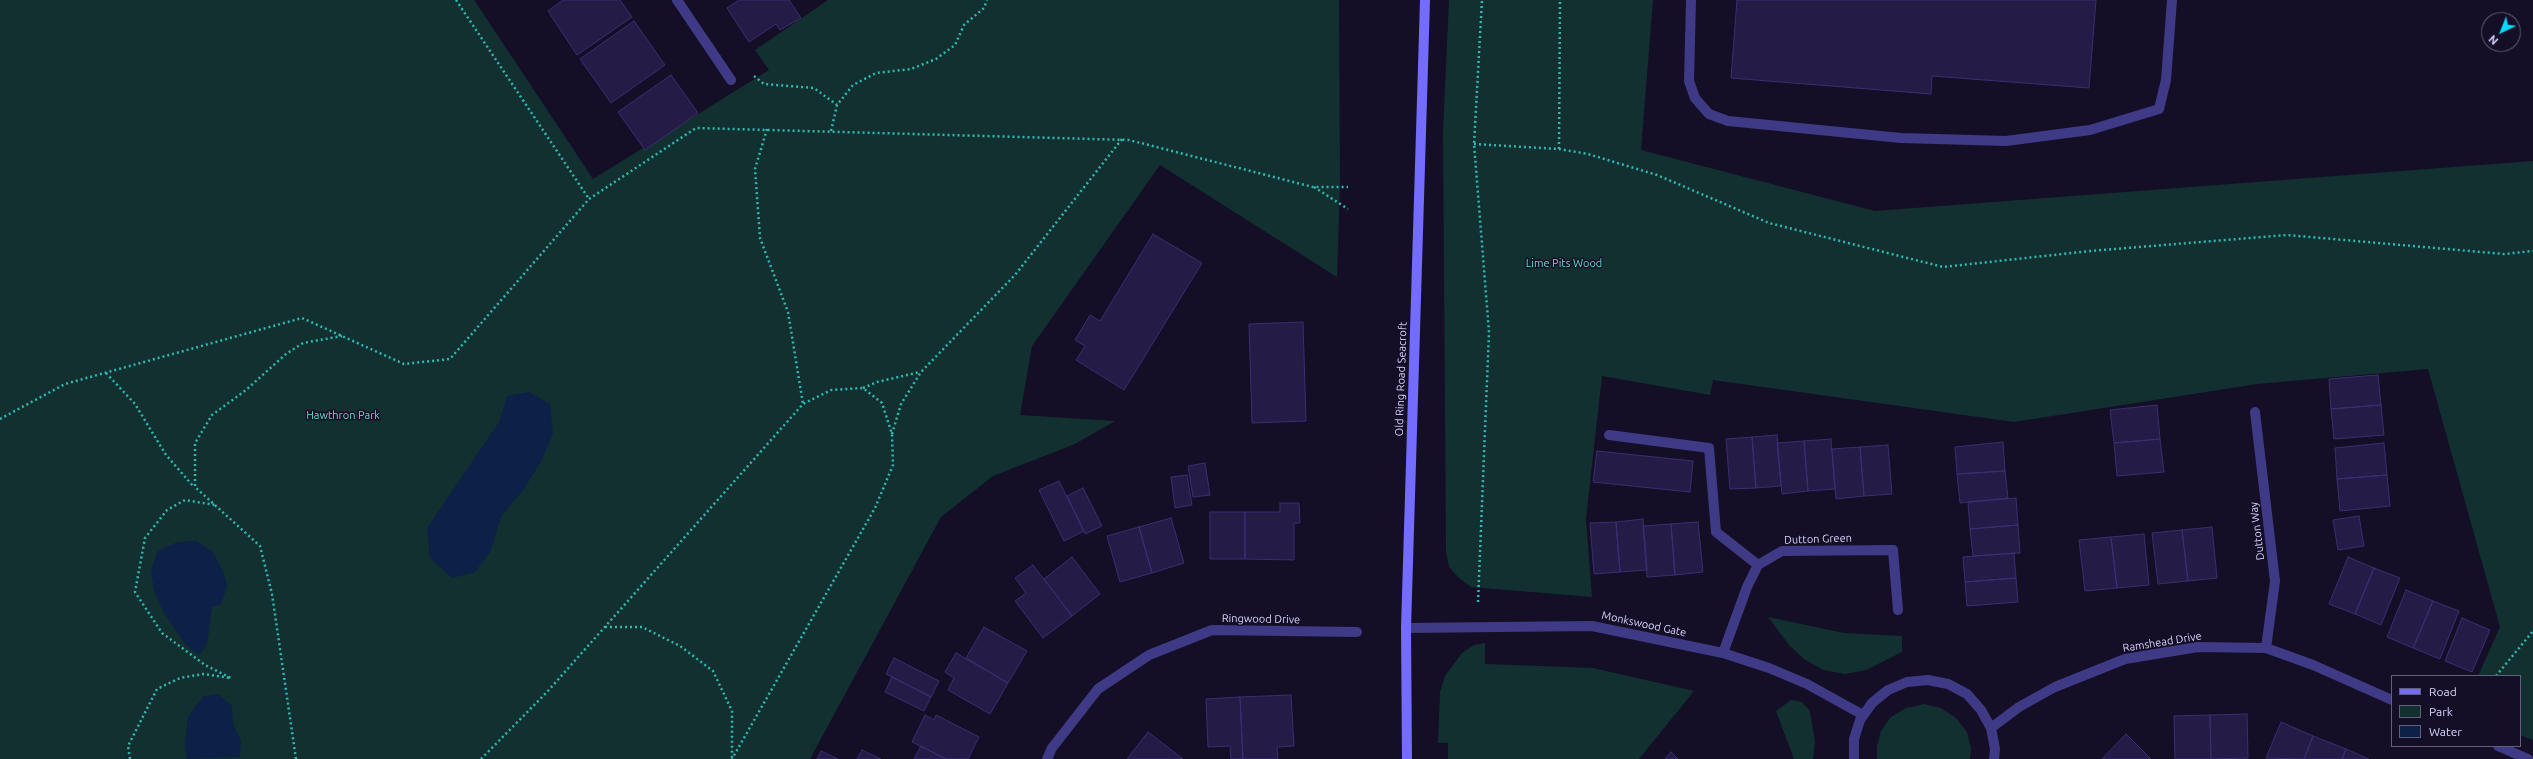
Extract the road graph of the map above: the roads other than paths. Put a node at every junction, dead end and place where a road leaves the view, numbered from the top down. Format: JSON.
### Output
{"nodes":[{"id":1,"x":677,"y":0,"type":"edge"},
{"id":2,"x":1424,"y":0,"type":"edge"},
{"id":3,"x":1691,"y":0,"type":"edge"},
{"id":4,"x":2172,"y":0,"type":"edge"},
{"id":5,"x":731,"y":80,"type":"road end"},
{"id":6,"x":2255,"y":412,"type":"dead end"},
{"id":7,"x":1609,"y":435,"type":"dead end"},
{"id":8,"x":1758,"y":564,"type":"junction"},
{"id":9,"x":1898,"y":610,"type":"dead end"},
{"id":10,"x":1406,"y":628,"type":"junction"},
{"id":11,"x":1357,"y":632,"type":"dead end"},
{"id":12,"x":2266,"y":648,"type":"junction"},
{"id":13,"x":1723,"y":653,"type":"junction"},
{"id":14,"x":2391,"y":700,"type":"edge"},
{"id":15,"x":1863,"y":715,"type":"junction"},
{"id":16,"x":1992,"y":728,"type":"junction"},
{"id":17,"x":2500,"y":747,"type":"edge"},
{"id":18,"x":1047,"y":759,"type":"edge"},
{"id":19,"x":1407,"y":759,"type":"edge"},
{"id":20,"x":1854,"y":759,"type":"edge"},
{"id":21,"x":1994,"y":759,"type":"edge"},
{"id":22,"x":2528,"y":759,"type":"edge"}],
"edges":[{"from":1,"to":5,"type":"street"},
{"from":2,"to":10,"type":"main road","name":"Old Ring Road Seacroft"},
{"from":3,"to":4,"type":"street"},
{"from":6,"to":12,"type":"street","name":"Dutton Way"},
{"from":7,"to":8,"type":"street"},
{"from":8,"to":9,"type":"street","name":"Dutton Green"},
{"from":8,"to":13,"type":"street"},
{"from":10,"to":13,"type":"street","name":"Monkswood Gate"},
{"from":10,"to":19,"type":"main road","name":"Old Ring Road Seacroft"},
{"from":11,"to":18,"type":"street","name":"Ringwood Drive"},
{"from":12,"to":14,"type":"street","name":"Ramshead Drive"},
{"from":12,"to":16,"type":"street","name":"Ramshead Drive"},
{"from":13,"to":15,"type":"street","name":"Monkswood Gate"},
{"from":15,"to":16,"type":"street"},
{"from":15,"to":20,"type":"street"},
{"from":16,"to":21,"type":"street"},
{"from":17,"to":22,"type":"street"}]}
